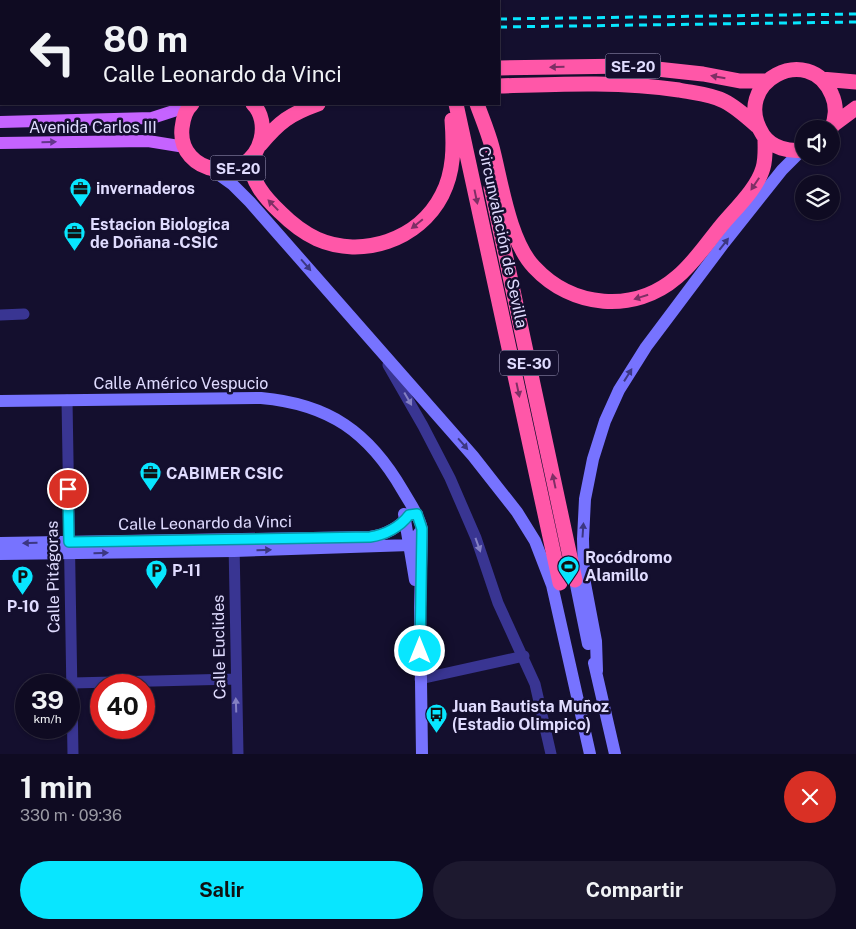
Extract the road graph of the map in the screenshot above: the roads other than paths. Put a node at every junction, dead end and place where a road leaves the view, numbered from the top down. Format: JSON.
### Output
{"nodes":[{"id":1,"x":500,"y":68,"type":"edge"},
{"id":2,"x":821,"y":80,"type":"junction"},
{"id":3,"x":767,"y":81,"type":"junction"},
{"id":4,"x":856,"y":82,"type":"edge"},
{"id":5,"x":500,"y":86,"type":"edge"},
{"id":6,"x":190,"y":105,"type":"edge"},
{"id":7,"x":254,"y":105,"type":"edge"},
{"id":8,"x":315,"y":105,"type":"edge"},
{"id":9,"x":451,"y":105,"type":"edge"},
{"id":10,"x":456,"y":105,"type":"edge"},
{"id":11,"x":477,"y":105,"type":"edge"},
{"id":12,"x":856,"y":108,"type":"edge"},
{"id":13,"x":834,"y":120,"type":"edge"},
{"id":14,"x":840,"y":121,"type":"edge"},
{"id":15,"x":0,"y":122,"type":"edge"},
{"id":16,"x":761,"y":132,"type":"junction"},
{"id":17,"x":0,"y":143,"type":"edge"},
{"id":18,"x":487,"y":145,"type":"junction"},
{"id":19,"x":185,"y":147,"type":"junction"},
{"id":20,"x":259,"y":147,"type":"junction"},
{"id":21,"x":795,"y":150,"type":"edge"},
{"id":22,"x":460,"y":151,"type":"junction"},
{"id":23,"x":795,"y":157,"type":"edge"},
{"id":24,"x":249,"y":160,"type":"junction"},
{"id":25,"x":210,"y":169,"type":"junction"},
{"id":26,"x":24,"y":314,"type":"dead end"},
{"id":27,"x":0,"y":315,"type":"edge"},
{"id":28,"x":374,"y":342,"type":"junction"},
{"id":29,"x":66,"y":400,"type":"junction"},
{"id":30,"x":0,"y":402,"type":"edge"},
{"id":31,"x":414,"y":526,"type":"junction"},
{"id":32,"x":0,"y":543,"type":"edge"},
{"id":33,"x":234,"y":545,"type":"junction"},
{"id":34,"x":410,"y":545,"type":"junction"},
{"id":35,"x":69,"y":548,"type":"junction"},
{"id":36,"x":0,"y":554,"type":"edge"},
{"id":37,"x":568,"y":582,"type":"junction"},
{"id":38,"x":420,"y":608,"type":"junction"},
{"id":39,"x":524,"y":656,"type":"junction"},
{"id":40,"x":72,"y":674,"type":"edge"},
{"id":41,"x":235,"y":679,"type":"junction"},
{"id":42,"x":420,"y":679,"type":"junction"},
{"id":43,"x":80,"y":683,"type":"edge"},
{"id":44,"x":73,"y":739,"type":"edge"},
{"id":45,"x":73,"y":754,"type":"edge"},
{"id":46,"x":238,"y":754,"type":"edge"},
{"id":47,"x":422,"y":754,"type":"edge"},
{"id":48,"x":551,"y":754,"type":"edge"},
{"id":49,"x":590,"y":754,"type":"edge"},
{"id":50,"x":598,"y":754,"type":"edge"},
{"id":51,"x":614,"y":754,"type":"edge"}],
"edges":[{"from":3,"to":1,"type":"highway","number":"SE-20","one_way":true},
{"from":2,"to":3,"type":"highway","number":"SE-20"},
{"from":2,"to":4,"type":"highway","number":"SE-20"},
{"from":2,"to":13,"type":"highway"},
{"from":3,"to":16,"type":"highway"},
{"from":5,"to":16,"type":"highway","number":"SE-20"},
{"from":6,"to":15,"type":"main road","name":"Avenida Carlos III"},
{"from":6,"to":19,"type":"highway"},
{"from":7,"to":20,"type":"highway","number":"SE-20"},
{"from":8,"to":20,"type":"highway","number":"SE-20"},
{"from":9,"to":22,"type":"highway"},
{"from":10,"to":22,"type":"highway","name":"Circunvalación de Sevilla","number":"SE-30"},
{"from":11,"to":18,"type":"highway"},
{"from":12,"to":14,"type":"highway"},
{"from":16,"to":18,"type":"highway","one_way":true},
{"from":16,"to":21,"type":"highway","number":"SE-20"},
{"from":17,"to":19,"type":"main road","name":"Avenida Carlos III","one_way":true},
{"from":37,"to":18,"type":"highway","name":"Circunvalación de Sevilla","number":"SE-30","one_way":true},
{"from":19,"to":25,"type":"highway","number":"SE-20"},
{"from":20,"to":24,"type":"highway","number":"SE-20"},
{"from":22,"to":24,"type":"highway","one_way":true},
{"from":22,"to":37,"type":"highway","name":"Circunvalación de Sevilla","number":"SE-30","one_way":true},
{"from":37,"to":23,"type":"main road","one_way":true},
{"from":24,"to":25,"type":"highway","number":"SE-20"},
{"from":25,"to":28,"type":"main road","one_way":true},
{"from":26,"to":27,"type":"street"},
{"from":28,"to":37,"type":"main road","one_way":true},
{"from":28,"to":39,"type":"street","one_way":true},
{"from":29,"to":30,"type":"main road","name":"Calle Américo Vespucio"},
{"from":29,"to":31,"type":"main road","name":"Calle Américo Vespucio"},
{"from":29,"to":35,"type":"street","name":"Calle Pitágoras"},
{"from":31,"to":33,"type":"main road","name":"Calle Leonardo da Vinci"},
{"from":31,"to":34,"type":"main road","name":"Calle Américo Vespucio"},
{"from":31,"to":38,"type":"main road","name":"Calle Américo Vespucio"},
{"from":35,"to":32,"type":"main road","name":"Calle Leonardo da Vinci","one_way":true},
{"from":33,"to":34,"type":"main road","name":"Calle Leonardo da Vinci","one_way":true},
{"from":33,"to":35,"type":"main road","name":"Calle Leonardo da Vinci"},
{"from":33,"to":41,"type":"street","name":"Calle Euclides"},
{"from":34,"to":38,"type":"main road","name":"Calle Américo Vespucio"},
{"from":35,"to":36,"type":"main road","name":"Calle Leonardo da Vinci"},
{"from":35,"to":40,"type":"street","name":"Calle Pitágoras"},
{"from":37,"to":49,"type":"main road"},
{"from":37,"to":50,"type":"main road"},
{"from":37,"to":51,"type":"main road"},
{"from":38,"to":42,"type":"main road","name":"Calle Américo Vespucio"},
{"from":39,"to":42,"type":"street"},
{"from":39,"to":48,"type":"street"},
{"from":41,"to":43,"type":"street"},
{"from":46,"to":41,"type":"street","name":"Calle Euclides","one_way":true},
{"from":42,"to":47,"type":"main road","name":"Calle Américo Vespucio"},
{"from":44,"to":45,"type":"street","name":"Calle Pitágoras"}]}
